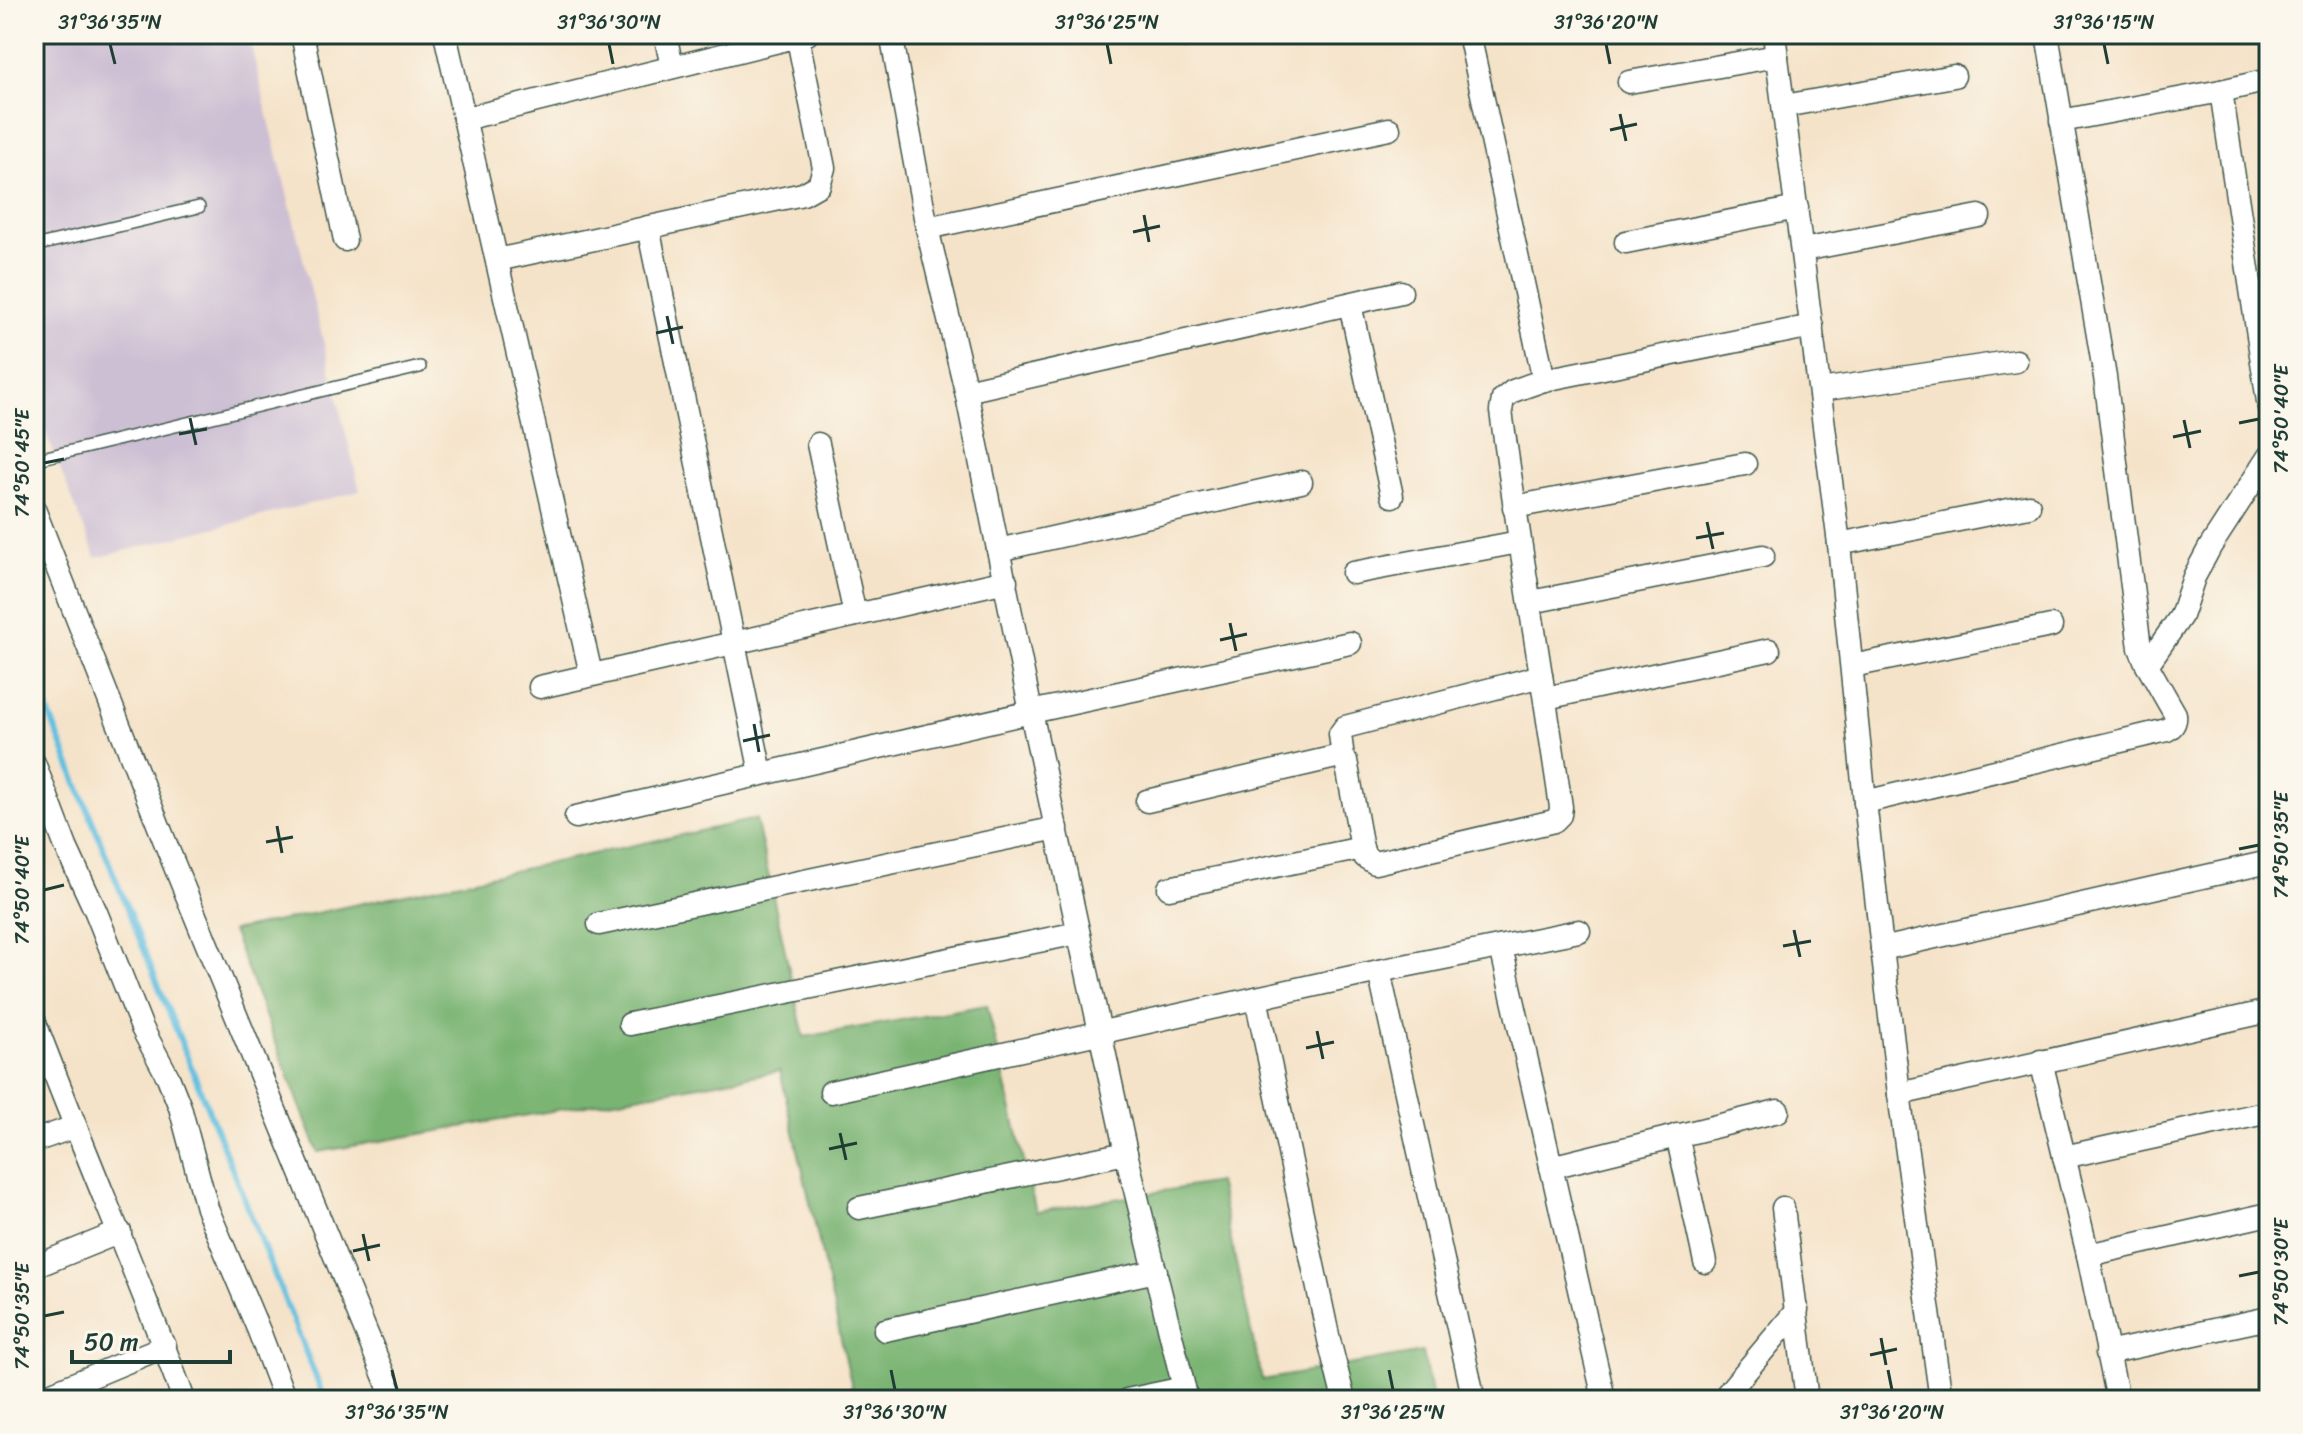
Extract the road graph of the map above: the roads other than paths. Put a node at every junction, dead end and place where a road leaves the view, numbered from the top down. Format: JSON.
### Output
{"nodes":[{"id":1,"x":302,"y":34,"type":"edge"},
{"id":2,"x":445,"y":34,"type":"edge"},
{"id":3,"x":665,"y":34,"type":"edge"},
{"id":4,"x":891,"y":34,"type":"edge"},
{"id":5,"x":1469,"y":34,"type":"edge"},
{"id":6,"x":2047,"y":34,"type":"edge"},
{"id":7,"x":800,"y":35,"type":"edge"},
{"id":8,"x":1775,"y":45,"type":"edge"},
{"id":9,"x":672,"y":67,"type":"junction"},
{"id":10,"x":1954,"y":76,"type":"dead end"},
{"id":11,"x":2269,"y":80,"type":"edge"},
{"id":12,"x":1629,"y":82,"type":"dead end"},
{"id":13,"x":2221,"y":91,"type":"junction"},
{"id":14,"x":1784,"y":106,"type":"junction"},
{"id":15,"x":464,"y":119,"type":"junction"},
{"id":16,"x":2061,"y":121,"type":"junction"},
{"id":17,"x":1389,"y":129,"type":"dead end"},
{"id":18,"x":199,"y":207,"type":"dead end"},
{"id":19,"x":1797,"y":208,"type":"junction"},
{"id":20,"x":1979,"y":216,"type":"dead end"},
{"id":21,"x":648,"y":227,"type":"junction"},
{"id":22,"x":927,"y":228,"type":"junction"},
{"id":23,"x":345,"y":240,"type":"dead end"},
{"id":24,"x":1626,"y":242,"type":"dead end"},
{"id":25,"x":34,"y":246,"type":"edge"},
{"id":26,"x":1803,"y":250,"type":"junction"},
{"id":27,"x":497,"y":260,"type":"junction"},
{"id":28,"x":1401,"y":292,"type":"dead end"},
{"id":29,"x":1350,"y":304,"type":"junction"},
{"id":30,"x":1812,"y":326,"type":"junction"},
{"id":31,"x":2016,"y":361,"type":"dead end"},
{"id":32,"x":420,"y":367,"type":"dead end"},
{"id":33,"x":1544,"y":380,"type":"junction"},
{"id":34,"x":1820,"y":390,"type":"junction"},
{"id":35,"x":966,"y":391,"type":"junction"},
{"id":36,"x":2269,"y":408,"type":"edge"},
{"id":37,"x":818,"y":444,"type":"dead end"},
{"id":38,"x":2269,"y":456,"type":"edge"},
{"id":39,"x":34,"y":460,"type":"edge"},
{"id":40,"x":1745,"y":464,"type":"dead end"},
{"id":41,"x":1301,"y":482,"type":"dead end"},
{"id":42,"x":1392,"y":496,"type":"dead end"},
{"id":43,"x":2029,"y":506,"type":"dead end"},
{"id":44,"x":1514,"y":507,"type":"junction"},
{"id":45,"x":34,"y":509,"type":"edge"},
{"id":46,"x":1519,"y":542,"type":"junction"},
{"id":47,"x":1839,"y":544,"type":"junction"},
{"id":48,"x":998,"y":550,"type":"junction"},
{"id":49,"x":1763,"y":556,"type":"dead end"},
{"id":50,"x":1353,"y":573,"type":"dead end"},
{"id":51,"x":1006,"y":581,"type":"junction"},
{"id":52,"x":1531,"y":602,"type":"junction"},
{"id":53,"x":855,"y":615,"type":"junction"},
{"id":54,"x":2051,"y":626,"type":"dead end"},
{"id":55,"x":1350,"y":643,"type":"dead end"},
{"id":56,"x":733,"y":645,"type":"junction"},
{"id":57,"x":1769,"y":650,"type":"dead end"},
{"id":58,"x":2147,"y":665,"type":"junction"},
{"id":59,"x":1852,"y":666,"type":"junction"},
{"id":60,"x":591,"y":674,"type":"junction"},
{"id":61,"x":1541,"y":676,"type":"junction"},
{"id":62,"x":540,"y":687,"type":"dead end"},
{"id":63,"x":1546,"y":698,"type":"junction"},
{"id":64,"x":1031,"y":712,"type":"junction"},
{"id":65,"x":1343,"y":758,"type":"junction"},
{"id":66,"x":34,"y":763,"type":"edge"},
{"id":67,"x":761,"y":773,"type":"junction"},
{"id":68,"x":1147,"y":801,"type":"dead end"},
{"id":69,"x":1865,"y":802,"type":"junction"},
{"id":70,"x":576,"y":817,"type":"dead end"},
{"id":71,"x":1057,"y":828,"type":"junction"},
{"id":72,"x":1362,"y":848,"type":"junction"},
{"id":73,"x":2269,"y":862,"type":"edge"},
{"id":74,"x":1169,"y":888,"type":"dead end"},
{"id":75,"x":599,"y":924,"type":"dead end"},
{"id":76,"x":1579,"y":931,"type":"dead end"},
{"id":77,"x":1078,"y":933,"type":"junction"},
{"id":78,"x":1501,"y":947,"type":"junction"},
{"id":79,"x":1882,"y":949,"type":"junction"},
{"id":80,"x":1379,"y":971,"type":"junction"},
{"id":81,"x":1256,"y":998,"type":"junction"},
{"id":82,"x":2269,"y":1011,"type":"edge"},
{"id":83,"x":34,"y":1020,"type":"edge"},
{"id":84,"x":630,"y":1024,"type":"dead end"},
{"id":85,"x":1100,"y":1032,"type":"junction"},
{"id":86,"x":2041,"y":1061,"type":"junction"},
{"id":87,"x":831,"y":1092,"type":"dead end"},
{"id":88,"x":1899,"y":1094,"type":"junction"},
{"id":89,"x":1778,"y":1111,"type":"dead end"},
{"id":90,"x":2269,"y":1112,"type":"edge"},
{"id":91,"x":74,"y":1127,"type":"junction"},
{"id":92,"x":1677,"y":1135,"type":"junction"},
{"id":93,"x":34,"y":1141,"type":"edge"},
{"id":94,"x":1126,"y":1153,"type":"junction"},
{"id":95,"x":2064,"y":1157,"type":"junction"},
{"id":96,"x":1551,"y":1167,"type":"junction"},
{"id":97,"x":859,"y":1208,"type":"dead end"},
{"id":98,"x":1783,"y":1208,"type":"dead end"},
{"id":99,"x":2269,"y":1214,"type":"edge"},
{"id":100,"x":120,"y":1232,"type":"junction"},
{"id":101,"x":2088,"y":1255,"type":"junction"},
{"id":102,"x":1705,"y":1262,"type":"dead end"},
{"id":103,"x":34,"y":1267,"type":"edge"},
{"id":104,"x":1156,"y":1271,"type":"junction"},
{"id":105,"x":1797,"y":1310,"type":"junction"},
{"id":106,"x":2269,"y":1318,"type":"edge"},
{"id":107,"x":885,"y":1330,"type":"dead end"},
{"id":108,"x":165,"y":1346,"type":"junction"},
{"id":109,"x":2107,"y":1353,"type":"junction"},
{"id":110,"x":1602,"y":1390,"type":"dead end"},
{"id":111,"x":1185,"y":1394,"type":"edge"},
{"id":112,"x":35,"y":1400,"type":"edge"},
{"id":113,"x":184,"y":1400,"type":"edge"},
{"id":114,"x":285,"y":1400,"type":"edge"},
{"id":115,"x":394,"y":1400,"type":"edge"},
{"id":116,"x":1127,"y":1400,"type":"edge"},
{"id":117,"x":1344,"y":1400,"type":"edge"},
{"id":118,"x":1474,"y":1400,"type":"edge"},
{"id":119,"x":1722,"y":1400,"type":"edge"},
{"id":120,"x":1807,"y":1400,"type":"edge"},
{"id":121,"x":1941,"y":1400,"type":"edge"},
{"id":122,"x":2118,"y":1400,"type":"edge"}],
"edges":[{"from":1,"to":23,"type":"street"},
{"from":2,"to":15,"type":"street"},
{"from":3,"to":9,"type":"street"},
{"from":4,"to":22,"type":"street"},
{"from":5,"to":33,"type":"street"},
{"from":6,"to":16,"type":"street"},
{"from":7,"to":9,"type":"street"},
{"from":7,"to":21,"type":"street"},
{"from":8,"to":12,"type":"street"},
{"from":8,"to":14,"type":"street"},
{"from":9,"to":15,"type":"street"},
{"from":10,"to":14,"type":"street"},
{"from":11,"to":13,"type":"street"},
{"from":13,"to":16,"type":"street"},
{"from":13,"to":36,"type":"street"},
{"from":14,"to":19,"type":"street"},
{"from":15,"to":27,"type":"street"},
{"from":16,"to":58,"type":"street"},
{"from":17,"to":22,"type":"street"},
{"from":18,"to":25,"type":"lane"},
{"from":19,"to":24,"type":"street"},
{"from":19,"to":26,"type":"street"},
{"from":20,"to":26,"type":"street"},
{"from":21,"to":27,"type":"street"},
{"from":21,"to":56,"type":"street"},
{"from":22,"to":35,"type":"street"},
{"from":26,"to":30,"type":"street"},
{"from":27,"to":60,"type":"street"},
{"from":28,"to":29,"type":"street"},
{"from":29,"to":35,"type":"street"},
{"from":29,"to":42,"type":"street"},
{"from":30,"to":33,"type":"street"},
{"from":30,"to":34,"type":"street"},
{"from":31,"to":34,"type":"street"},
{"from":32,"to":39,"type":"lane"},
{"from":33,"to":44,"type":"street"},
{"from":34,"to":47,"type":"street"},
{"from":35,"to":48,"type":"street"},
{"from":37,"to":53,"type":"street"},
{"from":38,"to":58,"type":"street"},
{"from":40,"to":44,"type":"street"},
{"from":41,"to":48,"type":"street"},
{"from":43,"to":47,"type":"street"},
{"from":44,"to":46,"type":"street"},
{"from":45,"to":115,"type":"street"},
{"from":46,"to":50,"type":"street"},
{"from":46,"to":52,"type":"street"},
{"from":47,"to":59,"type":"street"},
{"from":48,"to":51,"type":"street"},
{"from":49,"to":52,"type":"street"},
{"from":51,"to":53,"type":"street"},
{"from":51,"to":64,"type":"street"},
{"from":52,"to":61,"type":"street"},
{"from":53,"to":56,"type":"street"},
{"from":54,"to":59,"type":"street"},
{"from":55,"to":64,"type":"street"},
{"from":56,"to":60,"type":"street"},
{"from":56,"to":67,"type":"street"},
{"from":57,"to":63,"type":"street"},
{"from":58,"to":69,"type":"street"},
{"from":59,"to":69,"type":"street"},
{"from":60,"to":62,"type":"street"},
{"from":61,"to":63,"type":"street"},
{"from":61,"to":65,"type":"street"},
{"from":63,"to":72,"type":"street"},
{"from":64,"to":67,"type":"street"},
{"from":64,"to":71,"type":"street"},
{"from":65,"to":68,"type":"street"},
{"from":65,"to":72,"type":"street"},
{"from":66,"to":114,"type":"street"},
{"from":67,"to":70,"type":"street"},
{"from":69,"to":79,"type":"street"},
{"from":71,"to":75,"type":"street"},
{"from":71,"to":77,"type":"street"},
{"from":72,"to":74,"type":"street"},
{"from":73,"to":79,"type":"street"},
{"from":76,"to":78,"type":"street"},
{"from":77,"to":84,"type":"street"},
{"from":77,"to":85,"type":"street"},
{"from":78,"to":80,"type":"street"},
{"from":78,"to":96,"type":"street"},
{"from":79,"to":88,"type":"street"},
{"from":80,"to":81,"type":"street"},
{"from":80,"to":118,"type":"street"},
{"from":81,"to":85,"type":"street"},
{"from":81,"to":117,"type":"street"},
{"from":82,"to":86,"type":"street"},
{"from":83,"to":91,"type":"street"},
{"from":85,"to":87,"type":"street"},
{"from":85,"to":94,"type":"street"},
{"from":86,"to":88,"type":"street"},
{"from":86,"to":95,"type":"street"},
{"from":88,"to":121,"type":"street"},
{"from":89,"to":92,"type":"street"},
{"from":90,"to":95,"type":"street"},
{"from":91,"to":93,"type":"street"},
{"from":91,"to":100,"type":"street"},
{"from":92,"to":96,"type":"street"},
{"from":92,"to":102,"type":"street"},
{"from":94,"to":97,"type":"street"},
{"from":94,"to":104,"type":"street"},
{"from":95,"to":101,"type":"street"},
{"from":96,"to":110,"type":"street"},
{"from":98,"to":105,"type":"street"},
{"from":99,"to":101,"type":"street"},
{"from":100,"to":103,"type":"street"},
{"from":100,"to":108,"type":"street"},
{"from":101,"to":109,"type":"street"},
{"from":104,"to":107,"type":"street"},
{"from":104,"to":111,"type":"street"},
{"from":105,"to":119,"type":"street"},
{"from":105,"to":120,"type":"street"},
{"from":106,"to":109,"type":"street"},
{"from":108,"to":112,"type":"street"},
{"from":108,"to":113,"type":"street"},
{"from":109,"to":122,"type":"street"},
{"from":111,"to":116,"type":"street"}]}
